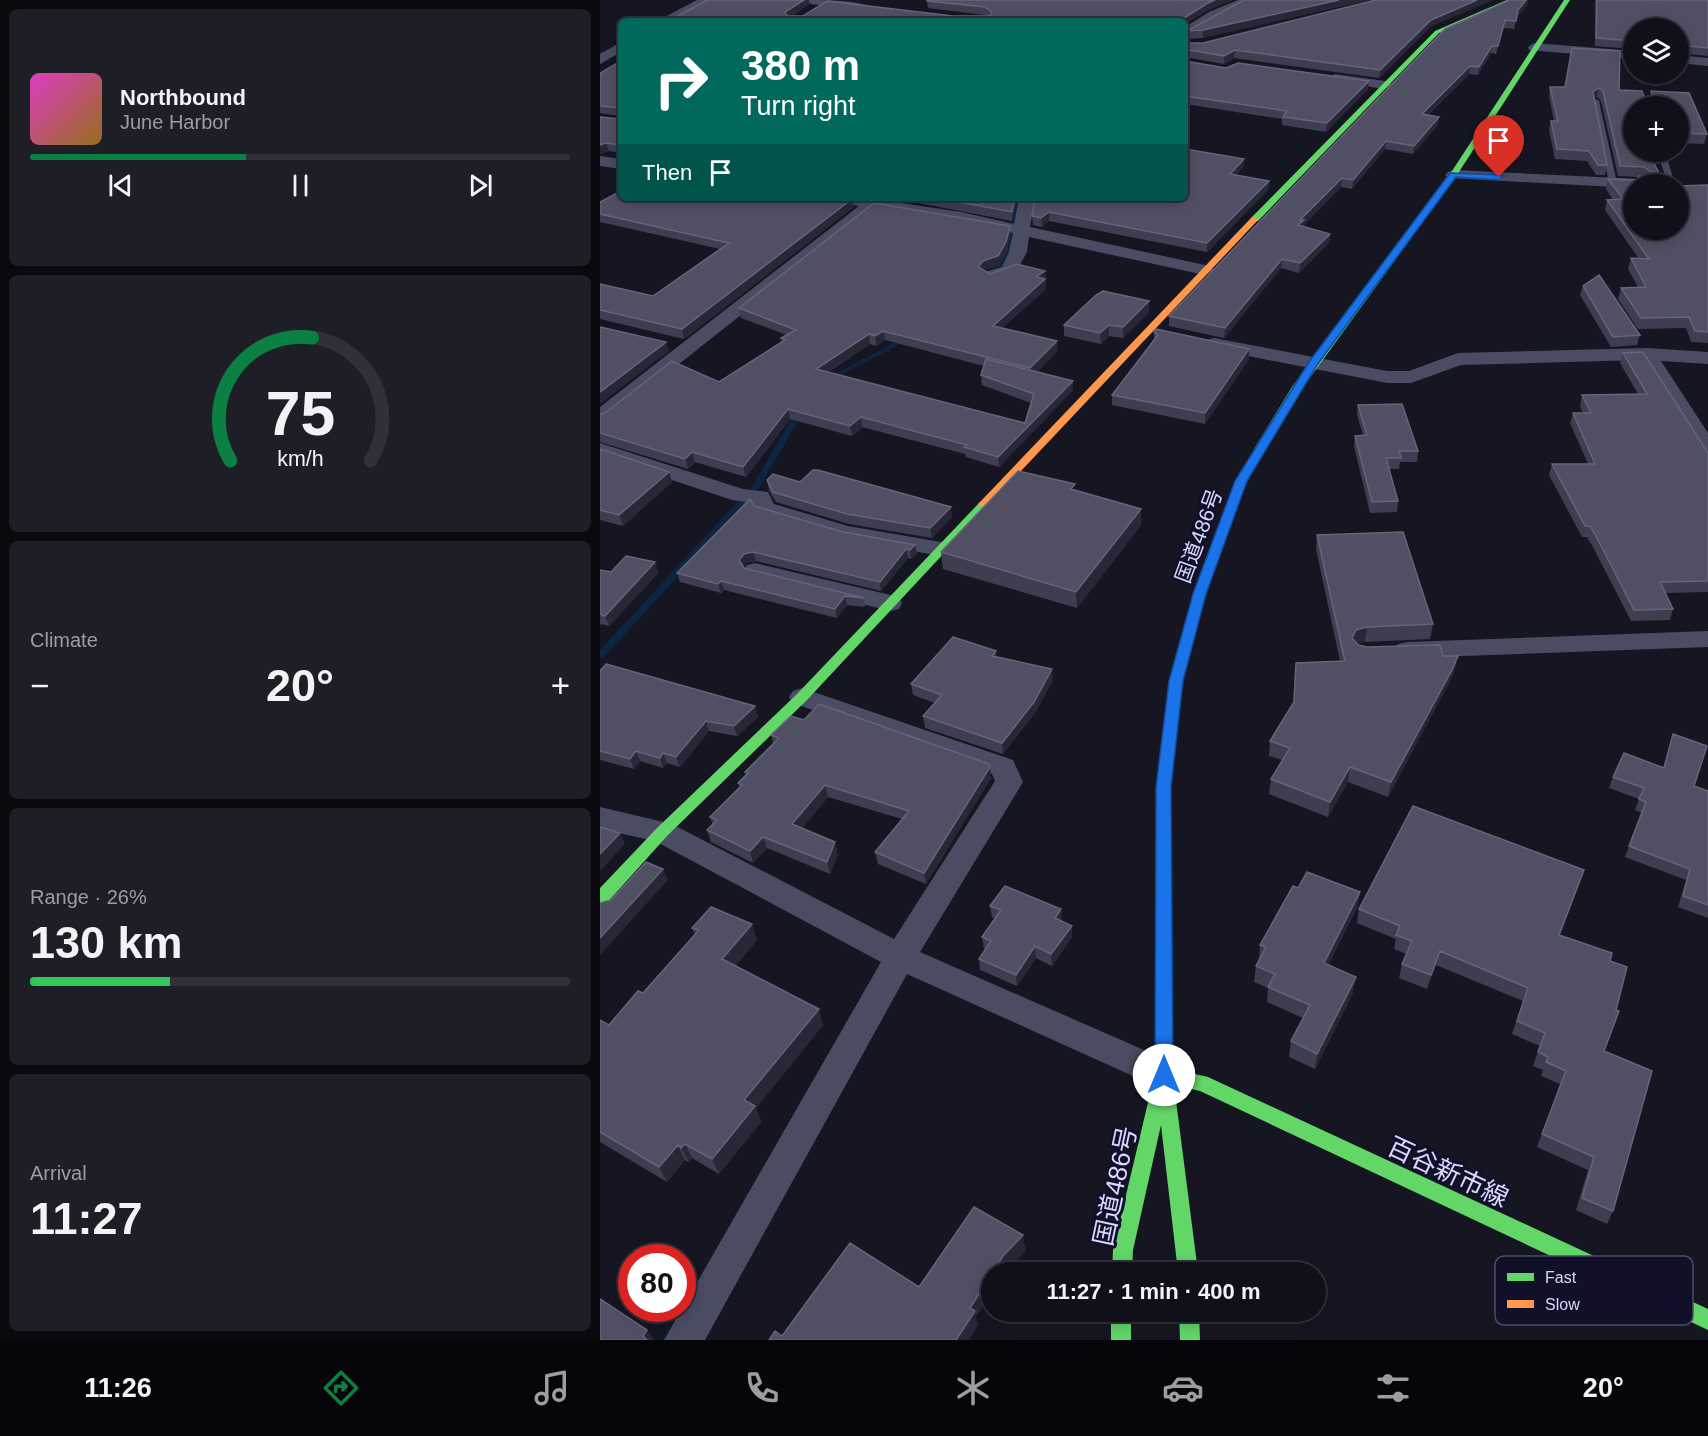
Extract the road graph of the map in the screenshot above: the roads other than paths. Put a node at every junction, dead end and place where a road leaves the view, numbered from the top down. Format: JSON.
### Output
{"nodes":[{"id":1,"x":684,"y":0,"type":"edge"},
{"id":2,"x":706,"y":0,"type":"edge"},
{"id":3,"x":1248,"y":0,"type":"edge"},
{"id":4,"x":1512,"y":0,"type":"edge"},
{"id":5,"x":1567,"y":0,"type":"edge"},
{"id":6,"x":810,"y":6,"type":"edge"},
{"id":7,"x":871,"y":7,"type":"edge"},
{"id":8,"x":659,"y":18,"type":"edge"},
{"id":9,"x":1188,"y":31,"type":"edge"},
{"id":10,"x":618,"y":35,"type":"edge"},
{"id":11,"x":600,"y":47,"type":"edge"},
{"id":12,"x":1534,"y":47,"type":"junction"},
{"id":13,"x":618,"y":48,"type":"edge"},
{"id":14,"x":1623,"y":54,"type":"edge"},
{"id":15,"x":600,"y":60,"type":"edge"},
{"id":16,"x":1689,"y":60,"type":"edge"},
{"id":17,"x":1708,"y":62,"type":"edge"},
{"id":18,"x":1315,"y":76,"type":"edge"},
{"id":19,"x":1385,"y":85,"type":"junction"},
{"id":20,"x":1596,"y":100,"type":"edge"},
{"id":21,"x":600,"y":161,"type":"edge"},
{"id":22,"x":618,"y":164,"type":"edge"},
{"id":23,"x":1453,"y":175,"type":"junction"},
{"id":24,"x":1613,"y":183,"type":"junction"},
{"id":25,"x":1623,"y":183,"type":"edge"},
{"id":26,"x":872,"y":201,"type":"edge"},
{"id":27,"x":1026,"y":201,"type":"edge"},
{"id":28,"x":1013,"y":229,"type":"junction"},
{"id":29,"x":1205,"y":270,"type":"junction"},
{"id":30,"x":990,"y":276,"type":"edge"},
{"id":31,"x":1148,"y":330,"type":"junction"},
{"id":32,"x":1172,"y":335,"type":"edge"},
{"id":33,"x":1195,"y":340,"type":"edge"},
{"id":34,"x":665,"y":342,"type":"edge"},
{"id":35,"x":687,"y":347,"type":"junction"},
{"id":36,"x":1647,"y":354,"type":"junction"},
{"id":37,"x":1708,"y":358,"type":"edge"},
{"id":38,"x":1312,"y":365,"type":"junction"},
{"id":39,"x":605,"y":408,"type":"edge"},
{"id":40,"x":600,"y":449,"type":"edge"},
{"id":41,"x":1708,"y":449,"type":"edge"},
{"id":42,"x":941,"y":549,"type":"junction"},
{"id":43,"x":755,"y":570,"type":"edge"},
{"id":44,"x":890,"y":603,"type":"junction"},
{"id":45,"x":1708,"y":639,"type":"edge"},
{"id":46,"x":1389,"y":651,"type":"edge"},
{"id":47,"x":802,"y":697,"type":"junction"},
{"id":48,"x":600,"y":818,"type":"edge"},
{"id":49,"x":662,"y":832,"type":"junction"},
{"id":50,"x":600,"y":899,"type":"edge"},
{"id":51,"x":900,"y":957,"type":"junction"},
{"id":52,"x":1164,"y":1075,"type":"junction"},
{"id":53,"x":1571,"y":1256,"type":"edge"},
{"id":54,"x":1122,"y":1262,"type":"edge"},
{"id":55,"x":1187,"y":1262,"type":"edge"},
{"id":56,"x":1693,"y":1313,"type":"edge"},
{"id":57,"x":1708,"y":1320,"type":"edge"},
{"id":58,"x":1121,"y":1322,"type":"edge"},
{"id":59,"x":1189,"y":1322,"type":"edge"},
{"id":60,"x":684,"y":1340,"type":"edge"},
{"id":61,"x":1120,"y":1340,"type":"edge"},
{"id":62,"x":1190,"y":1340,"type":"edge"}],
"edges":[{"from":1,"to":8,"type":"street"},
{"from":2,"to":8,"type":"street"},
{"from":3,"to":9,"type":"street"},
{"from":4,"to":19,"type":"main road"},
{"from":5,"to":12,"type":"main road","name":"国道486号"},
{"from":6,"to":7,"type":"street"},
{"from":10,"to":11,"type":"street"},
{"from":12,"to":14,"type":"street"},
{"from":12,"to":23,"type":"main road","name":"国道486号"},
{"from":13,"to":15,"type":"street"},
{"from":16,"to":17,"type":"street"},
{"from":18,"to":19,"type":"street"},
{"from":19,"to":29,"type":"main road"},
{"from":20,"to":24,"type":"lane"},
{"from":21,"to":22,"type":"street"},
{"from":23,"to":24,"type":"street"},
{"from":23,"to":38,"type":"main road","name":"国道486号"},
{"from":24,"to":25,"type":"street"},
{"from":26,"to":28,"type":"street"},
{"from":26,"to":35,"type":"street"},
{"from":27,"to":28,"type":"street"},
{"from":28,"to":29,"type":"street"},
{"from":28,"to":30,"type":"street"},
{"from":29,"to":31,"type":"main road"},
{"from":31,"to":32,"type":"street"},
{"from":31,"to":42,"type":"main road"},
{"from":33,"to":38,"type":"street"},
{"from":34,"to":35,"type":"street"},
{"from":35,"to":39,"type":"street"},
{"from":36,"to":37,"type":"street"},
{"from":36,"to":38,"type":"street"},
{"from":36,"to":41,"type":"street"},
{"from":38,"to":52,"type":"main road","name":"国道486号"},
{"from":40,"to":42,"type":"street"},
{"from":42,"to":44,"type":"main road"},
{"from":43,"to":44,"type":"street"},
{"from":44,"to":47,"type":"main road"},
{"from":45,"to":46,"type":"street"},
{"from":47,"to":49,"type":"main road"},
{"from":47,"to":51,"type":"street"},
{"from":48,"to":49,"type":"street"},
{"from":49,"to":50,"type":"main road"},
{"from":49,"to":51,"type":"street"},
{"from":51,"to":52,"type":"street"},
{"from":51,"to":60,"type":"street"},
{"from":52,"to":53,"type":"main road","name":"百谷新市線"},
{"from":52,"to":54,"type":"main road","name":"国道486号"},
{"from":52,"to":55,"type":"main road","name":"国道486号"},
{"from":56,"to":57,"type":"main road","name":"百谷新市線"},
{"from":58,"to":61,"type":"main road"},
{"from":59,"to":62,"type":"main road"}]}
